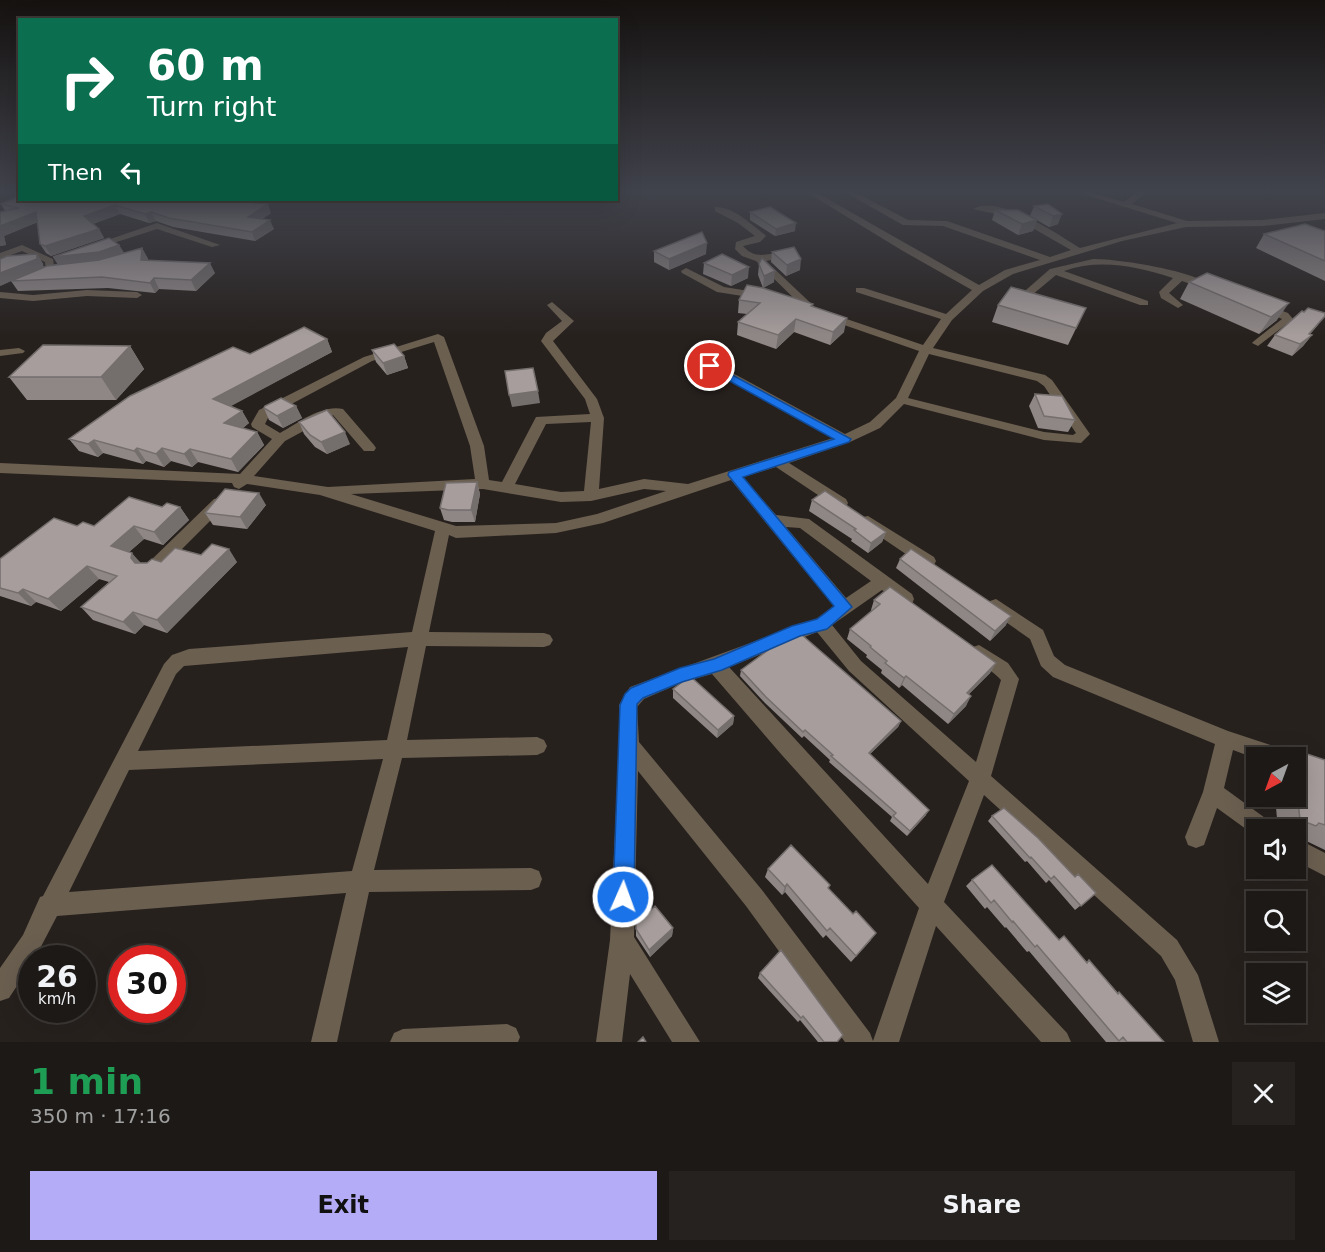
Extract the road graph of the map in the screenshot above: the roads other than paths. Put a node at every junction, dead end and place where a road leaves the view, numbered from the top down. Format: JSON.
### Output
{"nodes":[{"id":1,"x":119,"y":239,"type":"edge"},
{"id":2,"x":196,"y":239,"type":"edge"},
{"id":3,"x":758,"y":239,"type":"edge"},
{"id":4,"x":888,"y":239,"type":"edge"},
{"id":5,"x":988,"y":239,"type":"edge"},
{"id":6,"x":1057,"y":239,"type":"edge"},
{"id":7,"x":1127,"y":239,"type":"edge"},
{"id":8,"x":215,"y":245,"type":"dead end"},
{"id":9,"x":81,"y":251,"type":"edge"},
{"id":10,"x":1078,"y":251,"type":"junction"},
{"id":11,"x":792,"y":253,"type":"edge"},
{"id":12,"x":0,"y":256,"type":"edge"},
{"id":13,"x":759,"y":259,"type":"junction"},
{"id":14,"x":51,"y":260,"type":"junction"},
{"id":15,"x":1047,"y":260,"type":"junction"},
{"id":16,"x":1034,"y":264,"type":"junction"},
{"id":17,"x":62,"y":270,"type":"edge"},
{"id":18,"x":686,"y":271,"type":"dead end"},
{"id":19,"x":1056,"y":271,"type":"junction"},
{"id":20,"x":1180,"y":277,"type":"junction"},
{"id":21,"x":979,"y":289,"type":"junction"},
{"id":22,"x":860,"y":290,"type":"dead end"},
{"id":23,"x":1222,"y":292,"type":"edge"},
{"id":24,"x":0,"y":294,"type":"edge"},
{"id":25,"x":136,"y":295,"type":"dead end"},
{"id":26,"x":773,"y":299,"type":"edge"},
{"id":27,"x":1016,"y":303,"type":"edge"},
{"id":28,"x":1144,"y":303,"type":"dead end"},
{"id":29,"x":1252,"y":303,"type":"edge"},
{"id":30,"x":552,"y":305,"type":"dead end"},
{"id":31,"x":793,"y":305,"type":"edge"},
{"id":32,"x":1178,"y":305,"type":"dead end"},
{"id":33,"x":813,"y":311,"type":"junction"},
{"id":34,"x":948,"y":318,"type":"junction"},
{"id":35,"x":1258,"y":343,"type":"dead end"},
{"id":36,"x":926,"y":350,"type":"junction"},
{"id":37,"x":20,"y":351,"type":"dead end"},
{"id":38,"x":0,"y":353,"type":"edge"},
{"id":39,"x":710,"y":366,"type":"dead end"},
{"id":40,"x":901,"y":400,"type":"junction"},
{"id":41,"x":598,"y":418,"type":"junction"},
{"id":42,"x":280,"y":438,"type":"junction"},
{"id":43,"x":845,"y":439,"type":"junction"},
{"id":44,"x":369,"y":448,"type":"dead end"},
{"id":45,"x":778,"y":462,"type":"junction"},
{"id":46,"x":0,"y":468,"type":"edge"},
{"id":47,"x":734,"y":475,"type":"junction"},
{"id":48,"x":243,"y":479,"type":"junction"},
{"id":49,"x":483,"y":484,"type":"junction"},
{"id":50,"x":507,"y":486,"type":"junction"},
{"id":51,"x":690,"y":489,"type":"junction"},
{"id":52,"x":321,"y":490,"type":"junction"},
{"id":53,"x":591,"y":496,"type":"junction"},
{"id":54,"x":774,"y":520,"type":"junction"},
{"id":55,"x":443,"y":529,"type":"junction"},
{"id":56,"x":151,"y":570,"type":"edge"},
{"id":57,"x":946,"y":573,"type":"edge"},
{"id":58,"x":882,"y":582,"type":"junction"},
{"id":59,"x":985,"y":599,"type":"edge"},
{"id":60,"x":844,"y":607,"type":"junction"},
{"id":61,"x":919,"y":608,"type":"edge"},
{"id":62,"x":821,"y":624,"type":"junction"},
{"id":63,"x":419,"y":639,"type":"junction"},
{"id":64,"x":544,"y":640,"type":"dead end"},
{"id":65,"x":965,"y":641,"type":"edge"},
{"id":66,"x":716,"y":665,"type":"junction"},
{"id":67,"x":1226,"y":739,"type":"junction"},
{"id":68,"x":629,"y":745,"type":"junction"},
{"id":69,"x":537,"y":746,"type":"dead end"},
{"id":70,"x":1250,"y":747,"type":"edge"},
{"id":71,"x":395,"y":749,"type":"junction"},
{"id":72,"x":124,"y":761,"type":"junction"},
{"id":73,"x":981,"y":777,"type":"junction"},
{"id":74,"x":1213,"y":792,"type":"junction"},
{"id":75,"x":1250,"y":819,"type":"edge"},
{"id":76,"x":1196,"y":837,"type":"dead end"},
{"id":77,"x":1306,"y":855,"type":"edge"},
{"id":78,"x":1325,"y":865,"type":"edge"},
{"id":79,"x":531,"y":879,"type":"dead end"},
{"id":80,"x":360,"y":881,"type":"junction"},
{"id":81,"x":932,"y":904,"type":"junction"},
{"id":82,"x":48,"y":905,"type":"junction"},
{"id":83,"x":622,"y":940,"type":"junction"},
{"id":84,"x":0,"y":989,"type":"edge"},
{"id":85,"x":507,"y":1037,"type":"dead end"},
{"id":86,"x":324,"y":1042,"type":"edge"},
{"id":87,"x":404,"y":1042,"type":"edge"},
{"id":88,"x":609,"y":1042,"type":"edge"},
{"id":89,"x":687,"y":1042,"type":"edge"},
{"id":90,"x":861,"y":1042,"type":"edge"},
{"id":91,"x":886,"y":1042,"type":"edge"},
{"id":92,"x":1058,"y":1042,"type":"edge"},
{"id":93,"x":1206,"y":1042,"type":"edge"}],
"edges":[{"from":1,"to":9,"type":"street"},
{"from":2,"to":8,"type":"street"},
{"from":3,"to":13,"type":"street"},
{"from":4,"to":21,"type":"street"},
{"from":5,"to":15,"type":"street"},
{"from":6,"to":10,"type":"street"},
{"from":7,"to":10,"type":"street"},
{"from":10,"to":15,"type":"street"},
{"from":11,"to":13,"type":"street"},
{"from":12,"to":14,"type":"street"},
{"from":13,"to":33,"type":"street"},
{"from":14,"to":17,"type":"street"},
{"from":14,"to":24,"type":"street"},
{"from":15,"to":16,"type":"street"},
{"from":16,"to":19,"type":"street"},
{"from":16,"to":21,"type":"street"},
{"from":18,"to":26,"type":"street"},
{"from":19,"to":20,"type":"street"},
{"from":19,"to":27,"type":"street"},
{"from":19,"to":28,"type":"street"},
{"from":20,"to":23,"type":"street"},
{"from":20,"to":32,"type":"street"},
{"from":21,"to":34,"type":"street"},
{"from":22,"to":34,"type":"street"},
{"from":24,"to":25,"type":"street"},
{"from":29,"to":35,"type":"street"},
{"from":30,"to":41,"type":"street"},
{"from":31,"to":33,"type":"street"},
{"from":33,"to":36,"type":"street"},
{"from":34,"to":36,"type":"street"},
{"from":36,"to":40,"type":"street"},
{"from":36,"to":40,"type":"street"},
{"from":37,"to":38,"type":"street"},
{"from":39,"to":43,"type":"street"},
{"from":40,"to":43,"type":"street"},
{"from":41,"to":50,"type":"street"},
{"from":41,"to":53,"type":"street"},
{"from":42,"to":44,"type":"street"},
{"from":42,"to":48,"type":"street"},
{"from":42,"to":49,"type":"street"},
{"from":43,"to":45,"type":"street"},
{"from":45,"to":47,"type":"street"},
{"from":45,"to":57,"type":"street"},
{"from":46,"to":48,"type":"street"},
{"from":47,"to":51,"type":"street"},
{"from":47,"to":54,"type":"street"},
{"from":48,"to":52,"type":"street"},
{"from":48,"to":56,"type":"street"},
{"from":49,"to":50,"type":"street"},
{"from":49,"to":52,"type":"street"},
{"from":50,"to":53,"type":"street"},
{"from":51,"to":53,"type":"street"},
{"from":51,"to":55,"type":"street"},
{"from":52,"to":55,"type":"street"},
{"from":54,"to":58,"type":"street"},
{"from":54,"to":60,"type":"street"},
{"from":55,"to":63,"type":"street"},
{"from":58,"to":60,"type":"street"},
{"from":58,"to":61,"type":"street"},
{"from":59,"to":67,"type":"street"},
{"from":60,"to":62,"type":"street"},
{"from":62,"to":66,"type":"street"},
{"from":62,"to":73,"type":"street"},
{"from":63,"to":64,"type":"street"},
{"from":63,"to":71,"type":"street"},
{"from":63,"to":72,"type":"street"},
{"from":65,"to":73,"type":"street"},
{"from":66,"to":68,"type":"street"},
{"from":66,"to":81,"type":"street"},
{"from":67,"to":70,"type":"street"},
{"from":67,"to":74,"type":"street"},
{"from":68,"to":83,"type":"street"},
{"from":68,"to":90,"type":"street"},
{"from":69,"to":71,"type":"street"},
{"from":71,"to":72,"type":"street"},
{"from":71,"to":80,"type":"street"},
{"from":72,"to":82,"type":"street"},
{"from":73,"to":81,"type":"street"},
{"from":73,"to":93,"type":"street"},
{"from":74,"to":75,"type":"street"},
{"from":74,"to":76,"type":"street"},
{"from":77,"to":78,"type":"street"},
{"from":79,"to":80,"type":"street"},
{"from":80,"to":82,"type":"street"},
{"from":80,"to":86,"type":"street"},
{"from":81,"to":91,"type":"street"},
{"from":81,"to":92,"type":"street"},
{"from":82,"to":84,"type":"street"},
{"from":83,"to":88,"type":"street"},
{"from":83,"to":89,"type":"street"},
{"from":85,"to":87,"type":"street"}]}
